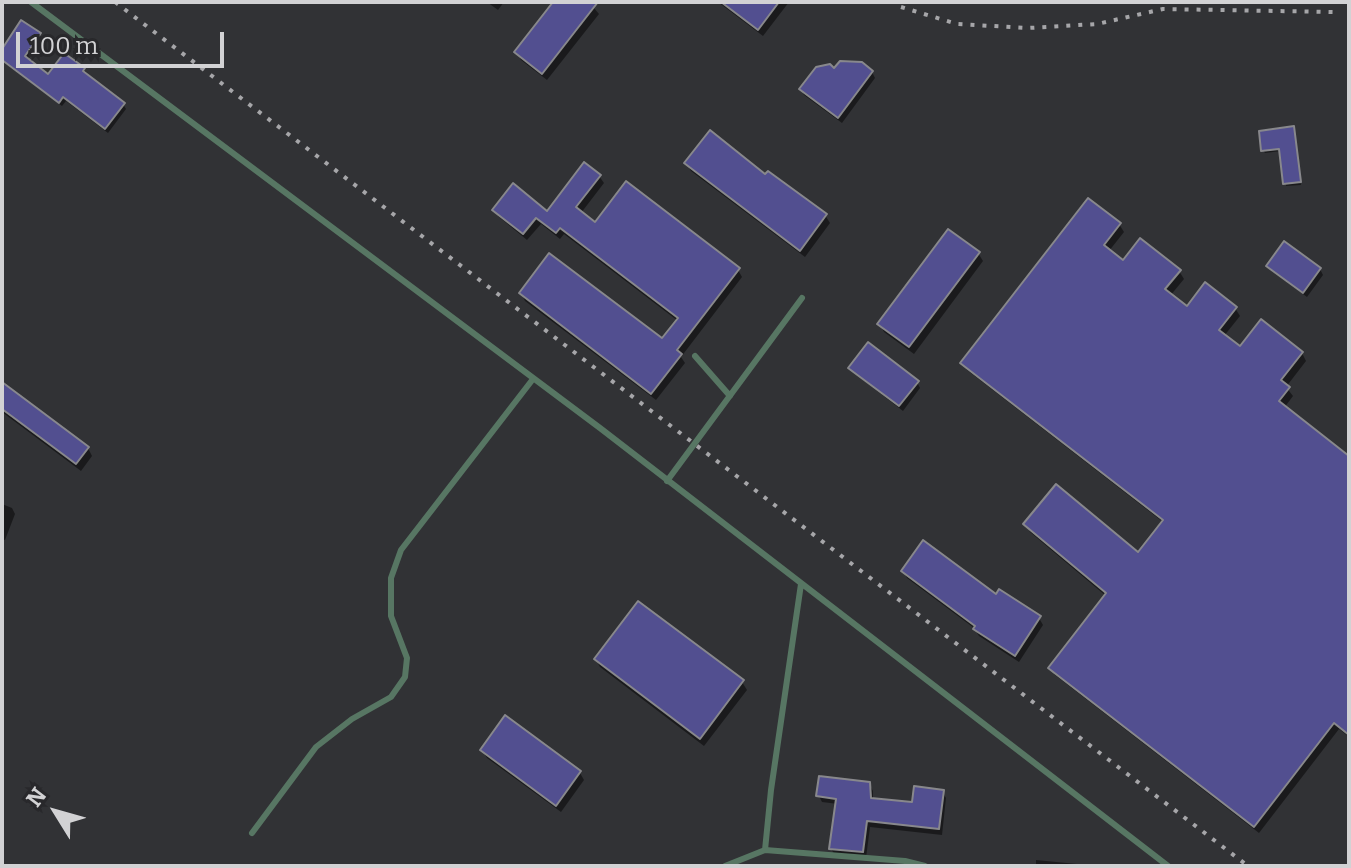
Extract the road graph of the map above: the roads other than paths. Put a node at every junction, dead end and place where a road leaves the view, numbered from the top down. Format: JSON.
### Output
{"nodes":[{"id":1,"x":31,"y":2,"type":"edge"},
{"id":2,"x":802,"y":298,"type":"dead end"},
{"id":3,"x":695,"y":356,"type":"dead end"},
{"id":4,"x":533,"y":379,"type":"junction"},
{"id":5,"x":730,"y":396,"type":"junction"},
{"id":6,"x":667,"y":481,"type":"junction"},
{"id":7,"x":801,"y":584,"type":"junction"},
{"id":8,"x":252,"y":833,"type":"dead end"},
{"id":9,"x":765,"y":850,"type":"junction"},
{"id":10,"x":725,"y":866,"type":"edge"},
{"id":11,"x":925,"y":866,"type":"edge"},
{"id":12,"x":1168,"y":866,"type":"edge"}],
"edges":[{"from":1,"to":4,"type":"lane"},
{"from":2,"to":5,"type":"lane"},
{"from":3,"to":5,"type":"lane"},
{"from":4,"to":6,"type":"lane"},
{"from":4,"to":8,"type":"lane"},
{"from":5,"to":6,"type":"lane"},
{"from":6,"to":7,"type":"lane"},
{"from":7,"to":9,"type":"lane"},
{"from":7,"to":12,"type":"lane"},
{"from":9,"to":10,"type":"lane"},
{"from":9,"to":11,"type":"lane"}]}
